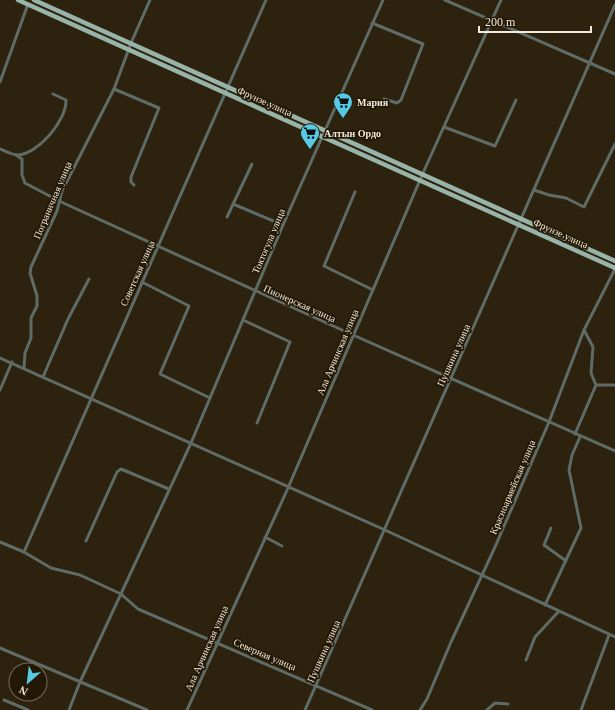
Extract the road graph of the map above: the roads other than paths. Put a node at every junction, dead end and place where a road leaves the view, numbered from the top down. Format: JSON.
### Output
{"nodes":[{"id":1,"x":18,"y":0,"type":"edge"},
{"id":2,"x":34,"y":0,"type":"edge"},
{"id":3,"x":150,"y":0,"type":"edge"},
{"id":4,"x":266,"y":0,"type":"edge"},
{"id":5,"x":383,"y":0,"type":"edge"},
{"id":6,"x":445,"y":0,"type":"edge"},
{"id":7,"x":501,"y":0,"type":"edge"},
{"id":8,"x":28,"y":4,"type":"junction"},
{"id":9,"x":615,"y":5,"type":"edge"},
{"id":10,"x":492,"y":21,"type":"junction"},
{"id":11,"x":372,"y":23,"type":"junction"},
{"id":12,"x":131,"y":43,"type":"junction"},
{"id":13,"x":128,"y":50,"type":"junction"},
{"id":14,"x":589,"y":62,"type":"junction"},
{"id":15,"x":615,"y":74,"type":"edge"},
{"id":16,"x":0,"y":82,"type":"edge"},
{"id":17,"x":228,"y":86,"type":"junction"},
{"id":18,"x":114,"y":89,"type":"junction"},
{"id":19,"x":225,"y":93,"type":"junction"},
{"id":20,"x":53,"y":94,"type":"dead end"},
{"id":21,"x":384,"y":99,"type":"dead end"},
{"id":22,"x":516,"y":100,"type":"dead end"},
{"id":23,"x":444,"y":127,"type":"junction"},
{"id":24,"x":325,"y":130,"type":"junction"},
{"id":25,"x":323,"y":136,"type":"junction"},
{"id":26,"x":615,"y":144,"type":"edge"},
{"id":27,"x":0,"y":149,"type":"edge"},
{"id":28,"x":16,"y":155,"type":"junction"},
{"id":29,"x":252,"y":164,"type":"dead end"},
{"id":30,"x":423,"y":173,"type":"junction"},
{"id":31,"x":420,"y":180,"type":"junction"},
{"id":32,"x":134,"y":185,"type":"dead end"},
{"id":33,"x":534,"y":190,"type":"junction"},
{"id":34,"x":355,"y":192,"type":"dead end"},
{"id":35,"x":59,"y":201,"type":"junction"},
{"id":36,"x":233,"y":204,"type":"junction"},
{"id":37,"x":227,"y":217,"type":"dead end"},
{"id":38,"x":521,"y":218,"type":"junction"},
{"id":39,"x":519,"y":224,"type":"junction"},
{"id":40,"x":283,"y":225,"type":"junction"},
{"id":41,"x":158,"y":247,"type":"junction"},
{"id":42,"x":615,"y":260,"type":"edge"},
{"id":43,"x":615,"y":268,"type":"edge"},
{"id":44,"x":89,"y":279,"type":"dead end"},
{"id":45,"x":142,"y":282,"type":"junction"},
{"id":46,"x":373,"y":290,"type":"junction"},
{"id":47,"x":255,"y":291,"type":"junction"},
{"id":48,"x":243,"y":320,"type":"junction"},
{"id":49,"x":584,"y":330,"type":"junction"},
{"id":50,"x":353,"y":335,"type":"junction"},
{"id":51,"x":0,"y":358,"type":"edge"},
{"id":52,"x":12,"y":362,"type":"junction"},
{"id":53,"x":24,"y":368,"type":"junction"},
{"id":54,"x":43,"y":376,"type":"junction"},
{"id":55,"x":452,"y":378,"type":"junction"},
{"id":56,"x":596,"y":385,"type":"junction"},
{"id":57,"x":615,"y":385,"type":"edge"},
{"id":58,"x":0,"y":390,"type":"edge"},
{"id":59,"x":92,"y":398,"type":"junction"},
{"id":60,"x":210,"y":398,"type":"junction"},
{"id":61,"x":549,"y":422,"type":"junction"},
{"id":62,"x":257,"y":423,"type":"dead end"},
{"id":63,"x":575,"y":434,"type":"junction"},
{"id":64,"x":580,"y":437,"type":"junction"},
{"id":65,"x":191,"y":443,"type":"junction"},
{"id":66,"x":615,"y":451,"type":"edge"},
{"id":67,"x":288,"y":488,"type":"junction"},
{"id":68,"x":169,"y":489,"type":"junction"},
{"id":69,"x":551,"y":528,"type":"dead end"},
{"id":70,"x":385,"y":530,"type":"junction"},
{"id":71,"x":265,"y":537,"type":"junction"},
{"id":72,"x":86,"y":541,"type":"dead end"},
{"id":73,"x":0,"y":542,"type":"edge"},
{"id":74,"x":282,"y":546,"type":"dead end"},
{"id":75,"x":24,"y":552,"type":"junction"},
{"id":76,"x":566,"y":561,"type":"junction"},
{"id":77,"x":481,"y":576,"type":"junction"},
{"id":78,"x":121,"y":594,"type":"junction"},
{"id":79,"x":545,"y":605,"type":"junction"},
{"id":80,"x":559,"y":611,"type":"junction"},
{"id":81,"x":609,"y":635,"type":"junction"},
{"id":82,"x":615,"y":637,"type":"edge"},
{"id":83,"x":216,"y":642,"type":"junction"},
{"id":84,"x":0,"y":648,"type":"edge"},
{"id":85,"x":526,"y":660,"type":"dead end"},
{"id":86,"x":80,"y":682,"type":"junction"},
{"id":87,"x":317,"y":685,"type":"junction"},
{"id":88,"x":4,"y":700,"type":"dead end"},
{"id":89,"x":508,"y":704,"type":"dead end"},
{"id":90,"x":28,"y":710,"type":"edge"},
{"id":91,"x":69,"y":710,"type":"edge"},
{"id":92,"x":147,"y":710,"type":"edge"},
{"id":93,"x":187,"y":710,"type":"edge"},
{"id":94,"x":305,"y":710,"type":"edge"},
{"id":95,"x":372,"y":710,"type":"edge"},
{"id":96,"x":420,"y":710,"type":"edge"},
{"id":97,"x":488,"y":710,"type":"edge"},
{"id":98,"x":581,"y":710,"type":"edge"}],
"edges":[{"from":1,"to":8,"type":"main road","name":"Фрунзе улица"},
{"from":2,"to":12,"type":"main road","name":"Фрунзе улица"},
{"from":3,"to":12,"type":"street","name":"Пограничная улица"},
{"from":4,"to":17,"type":"street","name":"Советская улица"},
{"from":5,"to":11,"type":"street","name":"Токтогула улица"},
{"from":6,"to":10,"type":"street"},
{"from":7,"to":10,"type":"street","name":"Ала Арчинская улица"},
{"from":8,"to":13,"type":"main road","name":"Фрунзе улица"},
{"from":8,"to":16,"type":"street"},
{"from":9,"to":14,"type":"street","name":"Пушкина улица"},
{"from":10,"to":14,"type":"street"},
{"from":10,"to":23,"type":"street","name":"Ала Арчинская улица"},
{"from":11,"to":21,"type":"street"},
{"from":11,"to":24,"type":"street","name":"Токтогула улица"},
{"from":12,"to":13,"type":"street","name":"Пограничная улица"},
{"from":12,"to":17,"type":"main road","name":"Фрунзе улица"},
{"from":13,"to":18,"type":"street","name":"Пограничная улица"},
{"from":13,"to":19,"type":"main road","name":"Фрунзе улица"},
{"from":14,"to":15,"type":"street"},
{"from":14,"to":33,"type":"street","name":"Пушкина улица"},
{"from":17,"to":19,"type":"street","name":"Советская улица"},
{"from":17,"to":24,"type":"main road","name":"Фрунзе улица"},
{"from":18,"to":32,"type":"street"},
{"from":18,"to":35,"type":"street","name":"Пограничная улица"},
{"from":19,"to":25,"type":"main road","name":"Фрунзе улица"},
{"from":19,"to":41,"type":"street","name":"Советская улица"},
{"from":20,"to":28,"type":"street"},
{"from":22,"to":23,"type":"street"},
{"from":23,"to":30,"type":"street","name":"Ала Арчинская улица"},
{"from":24,"to":25,"type":"street","name":"Токтогула улица"},
{"from":24,"to":30,"type":"main road","name":"Фрунзе улица"},
{"from":25,"to":31,"type":"main road","name":"Фрунзе улица"},
{"from":25,"to":40,"type":"street","name":"Токтогула улица"},
{"from":26,"to":33,"type":"street"},
{"from":27,"to":28,"type":"street"},
{"from":28,"to":35,"type":"street","name":"Пионерская улица"},
{"from":29,"to":36,"type":"street"},
{"from":30,"to":31,"type":"street","name":"Ала Арчинская улица"},
{"from":30,"to":38,"type":"main road","name":"Фрунзе улица"},
{"from":31,"to":39,"type":"main road","name":"Фрунзе улица"},
{"from":31,"to":46,"type":"street","name":"Ала Арчинская улица"},
{"from":33,"to":38,"type":"street","name":"Пушкина улица"},
{"from":34,"to":46,"type":"street"},
{"from":35,"to":41,"type":"street","name":"Пионерская улица"},
{"from":35,"to":53,"type":"street","name":"Пограничная улица"},
{"from":36,"to":37,"type":"street"},
{"from":36,"to":40,"type":"street"},
{"from":38,"to":39,"type":"street","name":"Пушкина улица"},
{"from":38,"to":42,"type":"main road","name":"Фрунзе улица"},
{"from":39,"to":43,"type":"main road","name":"Фрунзе улица"},
{"from":39,"to":55,"type":"street","name":"Пушкина улица"},
{"from":40,"to":47,"type":"street","name":"Токтогула улица"},
{"from":41,"to":45,"type":"street","name":"Советская улица"},
{"from":41,"to":47,"type":"street","name":"Пионерская улица"},
{"from":43,"to":49,"type":"street","name":"Красноармейская улица"},
{"from":44,"to":54,"type":"street"},
{"from":45,"to":59,"type":"street","name":"Советская улица"},
{"from":45,"to":60,"type":"street"},
{"from":46,"to":50,"type":"street","name":"Ала Арчинская улица"},
{"from":47,"to":48,"type":"street","name":"Токтогула улица"},
{"from":47,"to":50,"type":"street","name":"Пионерская улица"},
{"from":48,"to":60,"type":"street","name":"Токтогула улица"},
{"from":48,"to":62,"type":"street"},
{"from":49,"to":56,"type":"street"},
{"from":49,"to":61,"type":"street","name":"Красноармейская улица"},
{"from":50,"to":55,"type":"street","name":"Пионерская улица"},
{"from":50,"to":67,"type":"street","name":"Ала Арчинская улица"},
{"from":51,"to":52,"type":"street"},
{"from":52,"to":53,"type":"street"},
{"from":52,"to":58,"type":"street"},
{"from":53,"to":54,"type":"street"},
{"from":54,"to":59,"type":"street"},
{"from":55,"to":61,"type":"street","name":"Пионерская улица"},
{"from":55,"to":70,"type":"street","name":"Пушкина улица"},
{"from":56,"to":57,"type":"street"},
{"from":56,"to":63,"type":"street"},
{"from":59,"to":65,"type":"street"},
{"from":59,"to":75,"type":"street","name":"Советская улица"},
{"from":60,"to":65,"type":"street","name":"Токтогула улица"},
{"from":61,"to":63,"type":"street","name":"Пионерская улица"},
{"from":61,"to":77,"type":"street","name":"Красноармейская улица"},
{"from":63,"to":64,"type":"street","name":"Пионерская улица"},
{"from":64,"to":66,"type":"street","name":"Пионерская улица"},
{"from":64,"to":76,"type":"street"},
{"from":65,"to":67,"type":"street"},
{"from":65,"to":68,"type":"street","name":"Токтогула улица"},
{"from":67,"to":70,"type":"street"},
{"from":67,"to":71,"type":"street","name":"Ала Арчинская улица"},
{"from":68,"to":72,"type":"street"},
{"from":68,"to":78,"type":"street","name":"Токтогула улица"},
{"from":69,"to":76,"type":"street"},
{"from":70,"to":77,"type":"street"},
{"from":70,"to":87,"type":"street","name":"Пушкина улица"},
{"from":71,"to":74,"type":"street"},
{"from":71,"to":83,"type":"street","name":"Ала Арчинская улица"},
{"from":73,"to":75,"type":"street","name":"Северная улица"},
{"from":75,"to":78,"type":"street","name":"Северная улица"},
{"from":76,"to":79,"type":"street"},
{"from":77,"to":79,"type":"street"},
{"from":77,"to":96,"type":"street","name":"Красноармейская улица"},
{"from":78,"to":83,"type":"street","name":"Северная улица"},
{"from":78,"to":86,"type":"street","name":"Токтогула улица"},
{"from":79,"to":80,"type":"street"},
{"from":80,"to":81,"type":"street"},
{"from":80,"to":85,"type":"street"},
{"from":81,"to":82,"type":"street"},
{"from":81,"to":98,"type":"street"},
{"from":83,"to":87,"type":"street","name":"Северная улица"},
{"from":83,"to":93,"type":"street","name":"Ала Арчинская улица"},
{"from":84,"to":86,"type":"street"},
{"from":86,"to":91,"type":"street","name":"Токтогула улица"},
{"from":86,"to":92,"type":"street"},
{"from":87,"to":94,"type":"street","name":"Пушкина улица"},
{"from":87,"to":95,"type":"street","name":"Северная улица"},
{"from":88,"to":90,"type":"street"},
{"from":89,"to":97,"type":"street"}]}
